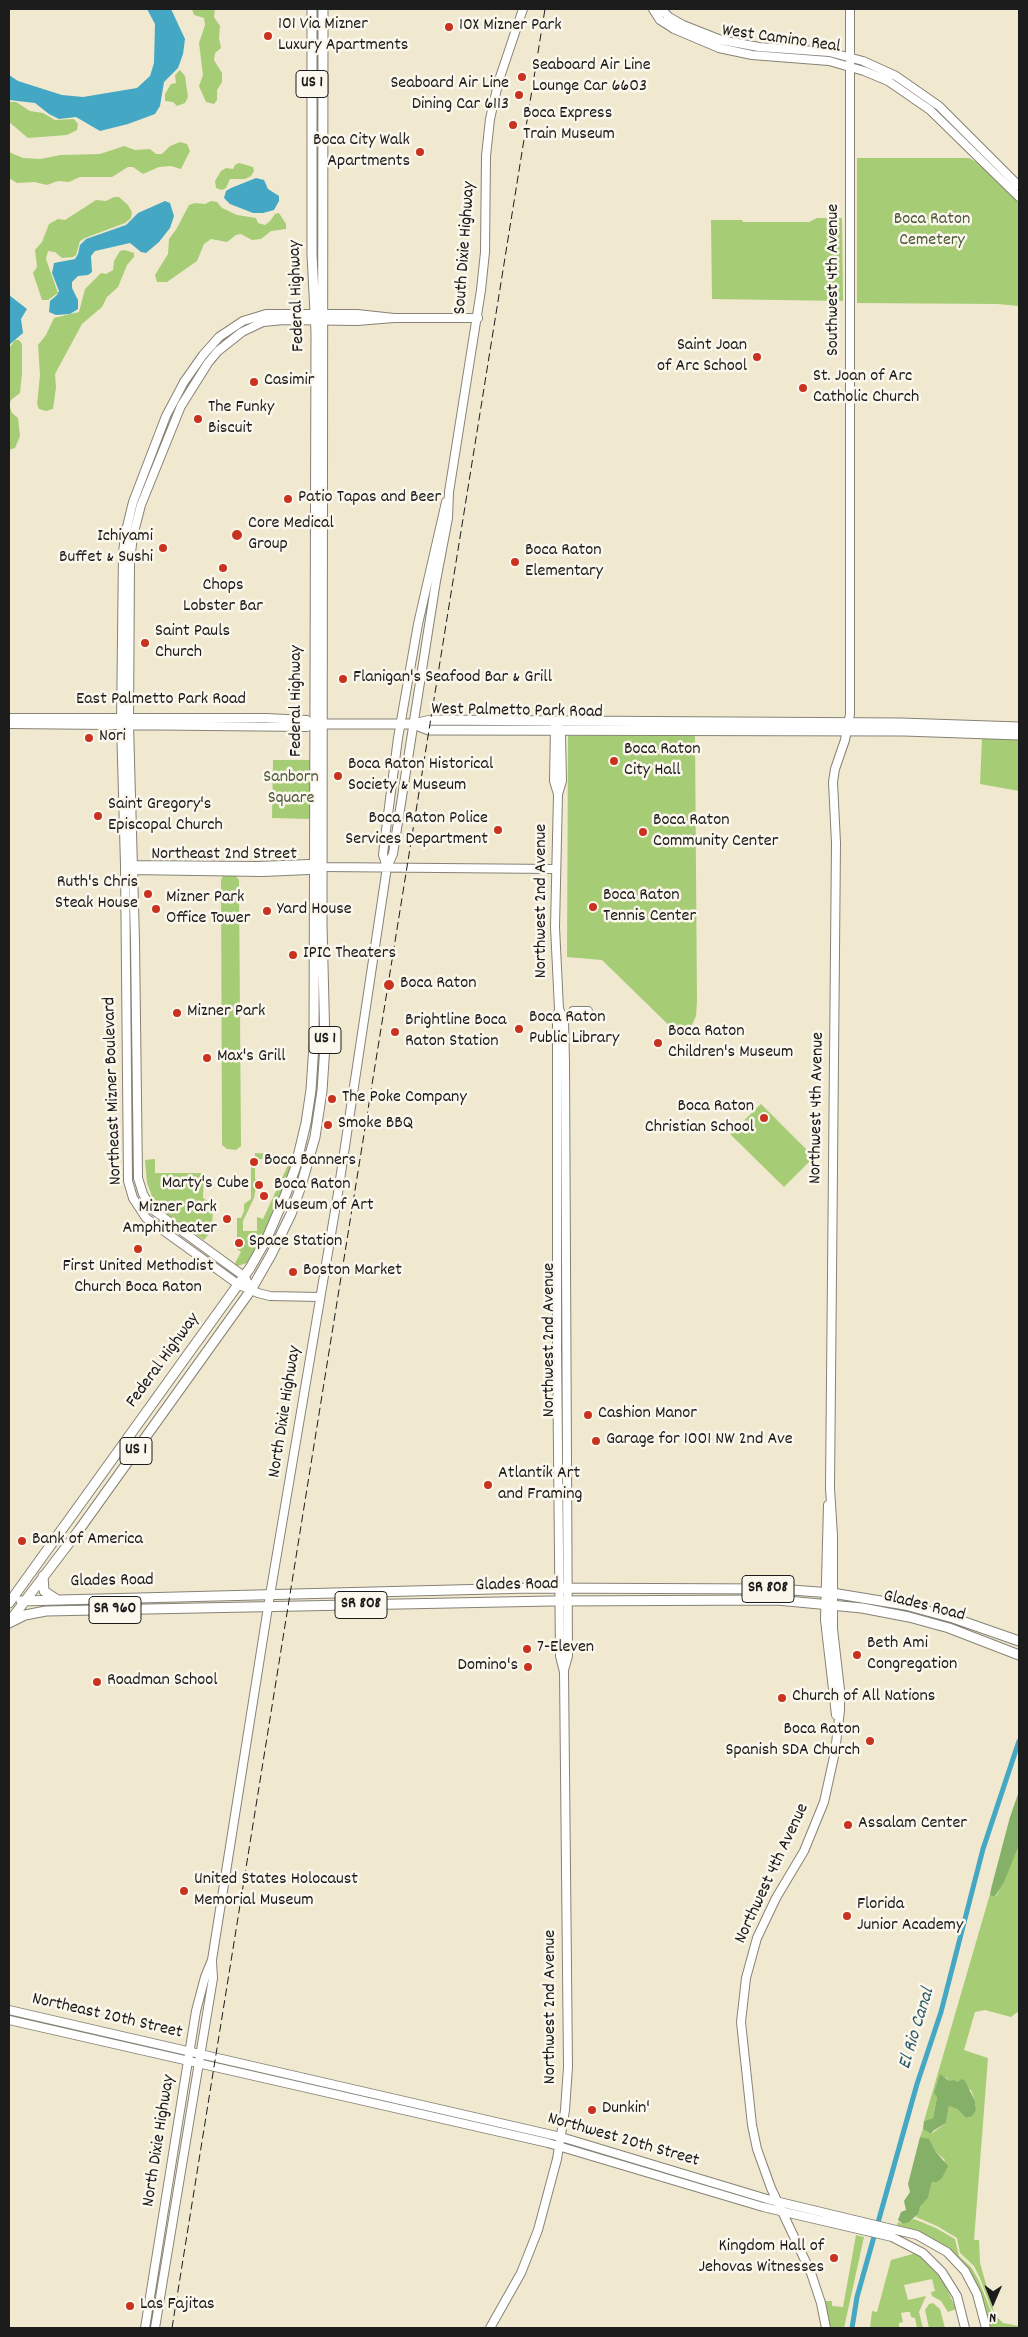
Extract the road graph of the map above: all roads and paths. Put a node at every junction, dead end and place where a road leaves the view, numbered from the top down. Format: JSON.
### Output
{"nodes":[{"id":1,"x":312,"y":9,"type":"edge"},
{"id":2,"x":323,"y":9,"type":"edge"},
{"id":3,"x":523,"y":9,"type":"edge"},
{"id":4,"x":649,"y":9,"type":"edge"},
{"id":5,"x":850,"y":9,"type":"edge"},
{"id":6,"x":657,"y":11,"type":"edge"},
{"id":7,"x":850,"y":57,"type":"junction"},
{"id":8,"x":850,"y":66,"type":"junction"},
{"id":9,"x":1019,"y":186,"type":"edge"},
{"id":10,"x":1019,"y":197,"type":"edge"},
{"id":11,"x":320,"y":317,"type":"junction"},
{"id":12,"x":478,"y":318,"type":"junction"},
{"id":13,"x":316,"y":375,"type":"junction"},
{"id":14,"x":323,"y":386,"type":"junction"},
{"id":15,"x":448,"y":492,"type":"junction"},
{"id":16,"x":319,"y":581,"type":"junction"},
{"id":17,"x":9,"y":718,"type":"edge"},
{"id":18,"x":125,"y":721,"type":"junction"},
{"id":19,"x":700,"y":722,"type":"junction"},
{"id":20,"x":724,"y":722,"type":"junction"},
{"id":21,"x":9,"y":724,"type":"edge"},
{"id":22,"x":316,"y":724,"type":"junction"},
{"id":23,"x":401,"y":724,"type":"junction"},
{"id":24,"x":413,"y":724,"type":"junction"},
{"id":25,"x":557,"y":726,"type":"junction"},
{"id":26,"x":848,"y":727,"type":"junction"},
{"id":27,"x":1019,"y":727,"type":"edge"},
{"id":28,"x":686,"y":730,"type":"junction"},
{"id":29,"x":706,"y":730,"type":"junction"},
{"id":30,"x":1019,"y":735,"type":"edge"},
{"id":31,"x":129,"y":867,"type":"junction"},
{"id":32,"x":317,"y":867,"type":"junction"},
{"id":33,"x":387,"y":868,"type":"junction"},
{"id":34,"x":556,"y":868,"type":"junction"},
{"id":35,"x":126,"y":997,"type":"junction"},
{"id":36,"x":559,"y":1009,"type":"junction"},
{"id":37,"x":588,"y":1011,"type":"dead end"},
{"id":38,"x":136,"y":1018,"type":"junction"},
{"id":39,"x":564,"y":1020,"type":"junction"},
{"id":40,"x":127,"y":1039,"type":"junction"},
{"id":41,"x":136,"y":1072,"type":"junction"},
{"id":42,"x":306,"y":1123,"type":"junction"},
{"id":43,"x":315,"y":1137,"type":"junction"},
{"id":44,"x":300,"y":1152,"type":"junction"},
{"id":45,"x":306,"y":1171,"type":"junction"},
{"id":46,"x":192,"y":1239,"type":"junction"},
{"id":47,"x":186,"y":1247,"type":"junction"},
{"id":48,"x":242,"y":1281,"type":"junction"},
{"id":49,"x":251,"y":1290,"type":"junction"},
{"id":50,"x":320,"y":1297,"type":"junction"},
{"id":51,"x":146,"y":1413,"type":"junction"},
{"id":52,"x":144,"y":1439,"type":"junction"},
{"id":53,"x":127,"y":1440,"type":"junction"},
{"id":54,"x":127,"y":1462,"type":"junction"},
{"id":55,"x":43,"y":1576,"type":"junction"},
{"id":56,"x":23,"y":1583,"type":"junction"},
{"id":57,"x":563,"y":1588,"type":"junction"},
{"id":58,"x":829,"y":1593,"type":"junction"},
{"id":59,"x":270,"y":1596,"type":"junction"},
{"id":60,"x":56,"y":1599,"type":"junction"},
{"id":61,"x":24,"y":1601,"type":"junction"},
{"id":62,"x":563,"y":1601,"type":"junction"},
{"id":63,"x":9,"y":1604,"type":"edge"},
{"id":64,"x":828,"y":1605,"type":"junction"},
{"id":65,"x":268,"y":1608,"type":"junction"},
{"id":66,"x":183,"y":1609,"type":"joint"},
{"id":67,"x":46,"y":1611,"type":"junction"},
{"id":68,"x":10,"y":1621,"type":"edge"},
{"id":69,"x":1019,"y":1641,"type":"edge"},
{"id":70,"x":1019,"y":1655,"type":"edge"},
{"id":71,"x":212,"y":1960,"type":"junction"},
{"id":72,"x":9,"y":2010,"type":"edge"},
{"id":73,"x":9,"y":2020,"type":"edge"},
{"id":74,"x":114,"y":2034,"type":"junction"},
{"id":75,"x":113,"y":2044,"type":"junction"},
{"id":76,"x":190,"y":2052,"type":"junction"},
{"id":77,"x":199,"y":2054,"type":"junction"},
{"id":78,"x":188,"y":2061,"type":"junction"},
{"id":79,"x":198,"y":2063,"type":"junction"},
{"id":80,"x":304,"y":2078,"type":"junction"},
{"id":81,"x":289,"y":2083,"type":"junction"},
{"id":82,"x":409,"y":2106,"type":"junction"},
{"id":83,"x":561,"y":2137,"type":"junction"},
{"id":84,"x":559,"y":2146,"type":"junction"},
{"id":85,"x":667,"y":2173,"type":"junction"},
{"id":86,"x":768,"y":2180,"type":"junction"},
{"id":87,"x":758,"y":2196,"type":"junction"},
{"id":88,"x":165,"y":2200,"type":"junction"},
{"id":89,"x":175,"y":2202,"type":"junction"},
{"id":90,"x":778,"y":2202,"type":"junction"},
{"id":91,"x":784,"y":2212,"type":"junction"},
{"id":92,"x":856,"y":2224,"type":"junction"},
{"id":93,"x":883,"y":2230,"type":"junction"},
{"id":94,"x":145,"y":2328,"type":"edge"},
{"id":95,"x":155,"y":2328,"type":"edge"},
{"id":96,"x":490,"y":2328,"type":"edge"},
{"id":97,"x":826,"y":2328,"type":"edge"},
{"id":98,"x":966,"y":2328,"type":"edge"},
{"id":99,"x":986,"y":2328,"type":"edge"}],
"edges":[{"from":1,"to":11,"type":"main road","name":"Federal Highway","number":"US 1"},
{"from":2,"to":11,"type":"main road","name":"Federal Highway","number":"US 1"},
{"from":3,"to":12,"type":"street","name":"South Dixie Highway"},
{"from":4,"to":6,"type":"street"},
{"from":5,"to":7,"type":"street","name":"Southwest 4th Avenue"},
{"from":6,"to":7,"type":"street","name":"West Camino Real"},
{"from":6,"to":8,"type":"street","name":"West Camino Real"},
{"from":7,"to":8,"type":"street","name":"Southwest 4th Avenue"},
{"from":7,"to":9,"type":"street","name":"West Camino Real"},
{"from":8,"to":10,"type":"street","name":"West Camino Real"},
{"from":8,"to":26,"type":"street","name":"Southwest 4th Avenue"},
{"from":11,"to":12,"type":"street","name":"Northeast Mizner Boulevard"},
{"from":11,"to":13,"type":"main road","name":"Federal Highway","number":"US 1"},
{"from":11,"to":14,"type":"main road","name":"Federal Highway","number":"US 1"},
{"from":11,"to":18,"type":"street","name":"Northeast Mizner Boulevard"},
{"from":12,"to":15,"type":"street","name":"South Dixie Highway"},
{"from":13,"to":14,"type":"main road"},
{"from":13,"to":16,"type":"main road","name":"Federal Highway","number":"US 1"},
{"from":14,"to":16,"type":"main road","name":"Federal Highway","number":"US 1"},
{"from":15,"to":23,"type":"street","name":"South Dixie Highway"},
{"from":15,"to":24,"type":"street","name":"South Dixie Highway"},
{"from":16,"to":22,"type":"main road","name":"Federal Highway","number":"US 1"},
{"from":16,"to":22,"type":"main road","name":"Federal Highway","number":"US 1"},
{"from":17,"to":18,"type":"street","name":"East Palmetto Park Road"},
{"from":18,"to":21,"type":"street","name":"East Palmetto Park Road"},
{"from":18,"to":22,"type":"street","name":"East Palmetto Park Road"},
{"from":18,"to":31,"type":"street","name":"Northeast Mizner Boulevard"},
{"from":19,"to":20,"type":"main road","name":"West Palmetto Park Road"},
{"from":19,"to":25,"type":"main road","name":"West Palmetto Park Road"},
{"from":19,"to":28,"type":"main road"},
{"from":20,"to":26,"type":"main road","name":"West Palmetto Park Road"},
{"from":20,"to":29,"type":"main road"},
{"from":22,"to":23,"type":"main road","name":"East Palmetto Park Road"},
{"from":22,"to":32,"type":"main road","name":"Federal Highway","number":"US 1"},
{"from":23,"to":24,"type":"main road","name":"East Palmetto Park Road"},
{"from":23,"to":33,"type":"street","name":"North Dixie Highway"},
{"from":24,"to":25,"type":"main road","name":"West Palmetto Park Road"},
{"from":24,"to":33,"type":"street","name":"North Dixie Highway"},
{"from":25,"to":28,"type":"main road","name":"West Palmetto Park Road"},
{"from":25,"to":34,"type":"street","name":"Northwest 2nd Avenue"},
{"from":26,"to":27,"type":"main road","name":"West Palmetto Park Road"},
{"from":26,"to":29,"type":"main road","name":"West Palmetto Park Road"},
{"from":26,"to":30,"type":"main road","name":"West Palmetto Park Road"},
{"from":26,"to":58,"type":"street","name":"Northwest 4th Avenue"},
{"from":28,"to":29,"type":"main road","name":"West Palmetto Park Road"},
{"from":31,"to":32,"type":"street","name":"Northeast 2nd Street"},
{"from":31,"to":35,"type":"street","name":"Northeast Mizner Boulevard"},
{"from":31,"to":38,"type":"street","name":"Northeast Mizner Boulevard"},
{"from":32,"to":33,"type":"street","name":"Northeast 2nd Street"},
{"from":32,"to":42,"type":"main road","name":"Federal Highway","number":"US 1"},
{"from":32,"to":43,"type":"main road","name":"Federal Highway","number":"US 1"},
{"from":33,"to":34,"type":"street","name":"Northeast 2nd Street"},
{"from":33,"to":50,"type":"street","name":"North Dixie Highway"},
{"from":34,"to":36,"type":"street","name":"Northwest 2nd Avenue"},
{"from":35,"to":38,"type":"street"},
{"from":35,"to":40,"type":"street","name":"Northeast Mizner Boulevard"},
{"from":36,"to":39,"type":"street","name":"Northwest 2nd Avenue"},
{"from":36,"to":57,"type":"street","name":"Northwest 2nd Avenue"},
{"from":37,"to":39,"type":"street"},
{"from":38,"to":41,"type":"street","name":"Northeast Mizner Boulevard"},
{"from":39,"to":57,"type":"street","name":"Northwest 2nd Avenue"},
{"from":40,"to":41,"type":"street"},
{"from":40,"to":47,"type":"street","name":"Northeast Mizner Boulevard"},
{"from":41,"to":46,"type":"street","name":"Northeast Mizner Boulevard"},
{"from":42,"to":43,"type":"main road"},
{"from":42,"to":44,"type":"main road","name":"Federal Highway","number":"US 1"},
{"from":43,"to":45,"type":"main road","name":"Federal Highway","number":"US 1"},
{"from":44,"to":45,"type":"main road"},
{"from":44,"to":48,"type":"main road","name":"Federal Highway","number":"US 1"},
{"from":45,"to":49,"type":"main road","name":"Federal Highway","number":"US 1"},
{"from":46,"to":47,"type":"street"},
{"from":46,"to":48,"type":"street","name":"Northeast Mizner Boulevard"},
{"from":47,"to":48,"type":"street","name":"Northeast Mizner Boulevard"},
{"from":48,"to":49,"type":"street","name":"Northeast Mizner Boulevard"},
{"from":48,"to":51,"type":"main road","name":"Federal Highway","number":"US 1"},
{"from":49,"to":50,"type":"street","name":"Northeast Mizner Boulevard"},
{"from":49,"to":52,"type":"main road","name":"Federal Highway","number":"US 1"},
{"from":50,"to":59,"type":"street","name":"North Dixie Highway"},
{"from":51,"to":52,"type":"main road"},
{"from":51,"to":53,"type":"main road","name":"Federal Highway","number":"US 1"},
{"from":52,"to":54,"type":"main road","name":"Federal Highway","number":"US 1"},
{"from":53,"to":54,"type":"main road"},
{"from":53,"to":56,"type":"main road","name":"Federal Highway","number":"US 1"},
{"from":54,"to":55,"type":"main road","name":"Federal Highway","number":"US 1"},
{"from":55,"to":60,"type":"main road"},
{"from":55,"to":61,"type":"main road","number":"US 1"},
{"from":56,"to":61,"type":"main road"},
{"from":56,"to":63,"type":"main road","name":"Federal Highway","number":"US 1"},
{"from":57,"to":58,"type":"main road","name":"Glades Road","number":"SR 808"},
{"from":57,"to":59,"type":"main road","name":"Glades Road","number":"SR 808"},
{"from":57,"to":62,"type":"street","name":"Northwest 2nd Avenue"},
{"from":58,"to":64,"type":"street","name":"Northwest 4th Avenue"},
{"from":58,"to":69,"type":"main road","name":"Glades Road","number":"SR 808"},
{"from":59,"to":60,"type":"main road","name":"Glades Road","number":"SR 808"},
{"from":59,"to":65,"type":"street","name":"North Dixie Highway"},
{"from":60,"to":61,"type":"main road","name":"Glades Road","number":"SR 808"},
{"from":61,"to":63,"type":"main road","name":"Glades Road","number":"SR 808"},
{"from":61,"to":67,"type":"main road"},
{"from":61,"to":68,"type":"main road","number":"US 1"},
{"from":62,"to":64,"type":"main road","name":"Glades Road","number":"SR 808"},
{"from":62,"to":65,"type":"main road","name":"Glades Road","number":"SR 808"},
{"from":62,"to":83,"type":"street","name":"Northwest 2nd Avenue"},
{"from":63,"to":68,"type":"main road"},
{"from":64,"to":70,"type":"main road","name":"Glades Road","number":"SR 808"},
{"from":64,"to":86,"type":"street","name":"Northwest 4th Avenue"},
{"from":65,"to":66,"type":"main road","name":"Glades Road","number":"SR 808"},
{"from":65,"to":71,"type":"street","name":"North Dixie Highway"},
{"from":66,"to":67,"type":"main road","name":"Glades Road","number":"SR 960"},
{"from":67,"to":68,"type":"main road","name":"Glades Road","number":"SR 960"},
{"from":71,"to":76,"type":"street","name":"North Dixie Highway"},
{"from":71,"to":77,"type":"street","name":"North Dixie Highway"},
{"from":72,"to":74,"type":"street","name":"Northeast 20th Street"},
{"from":73,"to":75,"type":"street","name":"Northeast 20th Street"},
{"from":74,"to":75,"type":"street"},
{"from":74,"to":76,"type":"street","name":"Northeast 20th Street"},
{"from":75,"to":78,"type":"street","name":"Northeast 20th Street"},
{"from":76,"to":77,"type":"street","name":"Northeast 20th Street"},
{"from":76,"to":78,"type":"street","name":"North Dixie Highway"},
{"from":77,"to":79,"type":"street","name":"North Dixie Highway"},
{"from":77,"to":80,"type":"street","name":"Northwest 20th Street"},
{"from":78,"to":79,"type":"street","name":"Northeast 20th Street"},
{"from":78,"to":88,"type":"street","name":"North Dixie Highway"},
{"from":79,"to":81,"type":"street","name":"Northwest 20th Street"},
{"from":79,"to":89,"type":"street","name":"North Dixie Highway"},
{"from":80,"to":81,"type":"street"},
{"from":80,"to":82,"type":"street","name":"Northwest 20th Street"},
{"from":81,"to":82,"type":"street","name":"Northwest 20th Street"},
{"from":82,"to":83,"type":"street","name":"Northwest 20th Street"},
{"from":82,"to":84,"type":"street","name":"Northwest 20th Street"},
{"from":83,"to":84,"type":"street","name":"Northwest 2nd Avenue"},
{"from":83,"to":85,"type":"street","name":"Northwest 20th Street"},
{"from":84,"to":85,"type":"street","name":"Northwest 20th Street"},
{"from":84,"to":96,"type":"street","name":"Northwest 2nd Avenue"},
{"from":85,"to":87,"type":"street","name":"Northwest 20th Street"},
{"from":85,"to":91,"type":"street","name":"Northwest 20th Street"},
{"from":86,"to":87,"type":"street"},
{"from":86,"to":90,"type":"street","name":"Northwest 4th Avenue"},
{"from":87,"to":90,"type":"street","name":"Northwest 20th Street"},
{"from":88,"to":89,"type":"street"},
{"from":88,"to":94,"type":"street","name":"North Dixie Highway"},
{"from":89,"to":95,"type":"street","name":"North Dixie Highway"},
{"from":90,"to":91,"type":"street","name":"Northwest 4th Avenue"},
{"from":90,"to":92,"type":"street","name":"Northwest 20th Street"},
{"from":91,"to":92,"type":"street","name":"Northwest 20th Street"},
{"from":91,"to":97,"type":"street","name":"Northwest 4th Avenue"},
{"from":92,"to":93,"type":"street","name":"Northwest 20th Street"},
{"from":93,"to":98,"type":"street","name":"Northwest 20th Street"},
{"from":93,"to":99,"type":"street","name":"Northwest 20th Street"}]}
